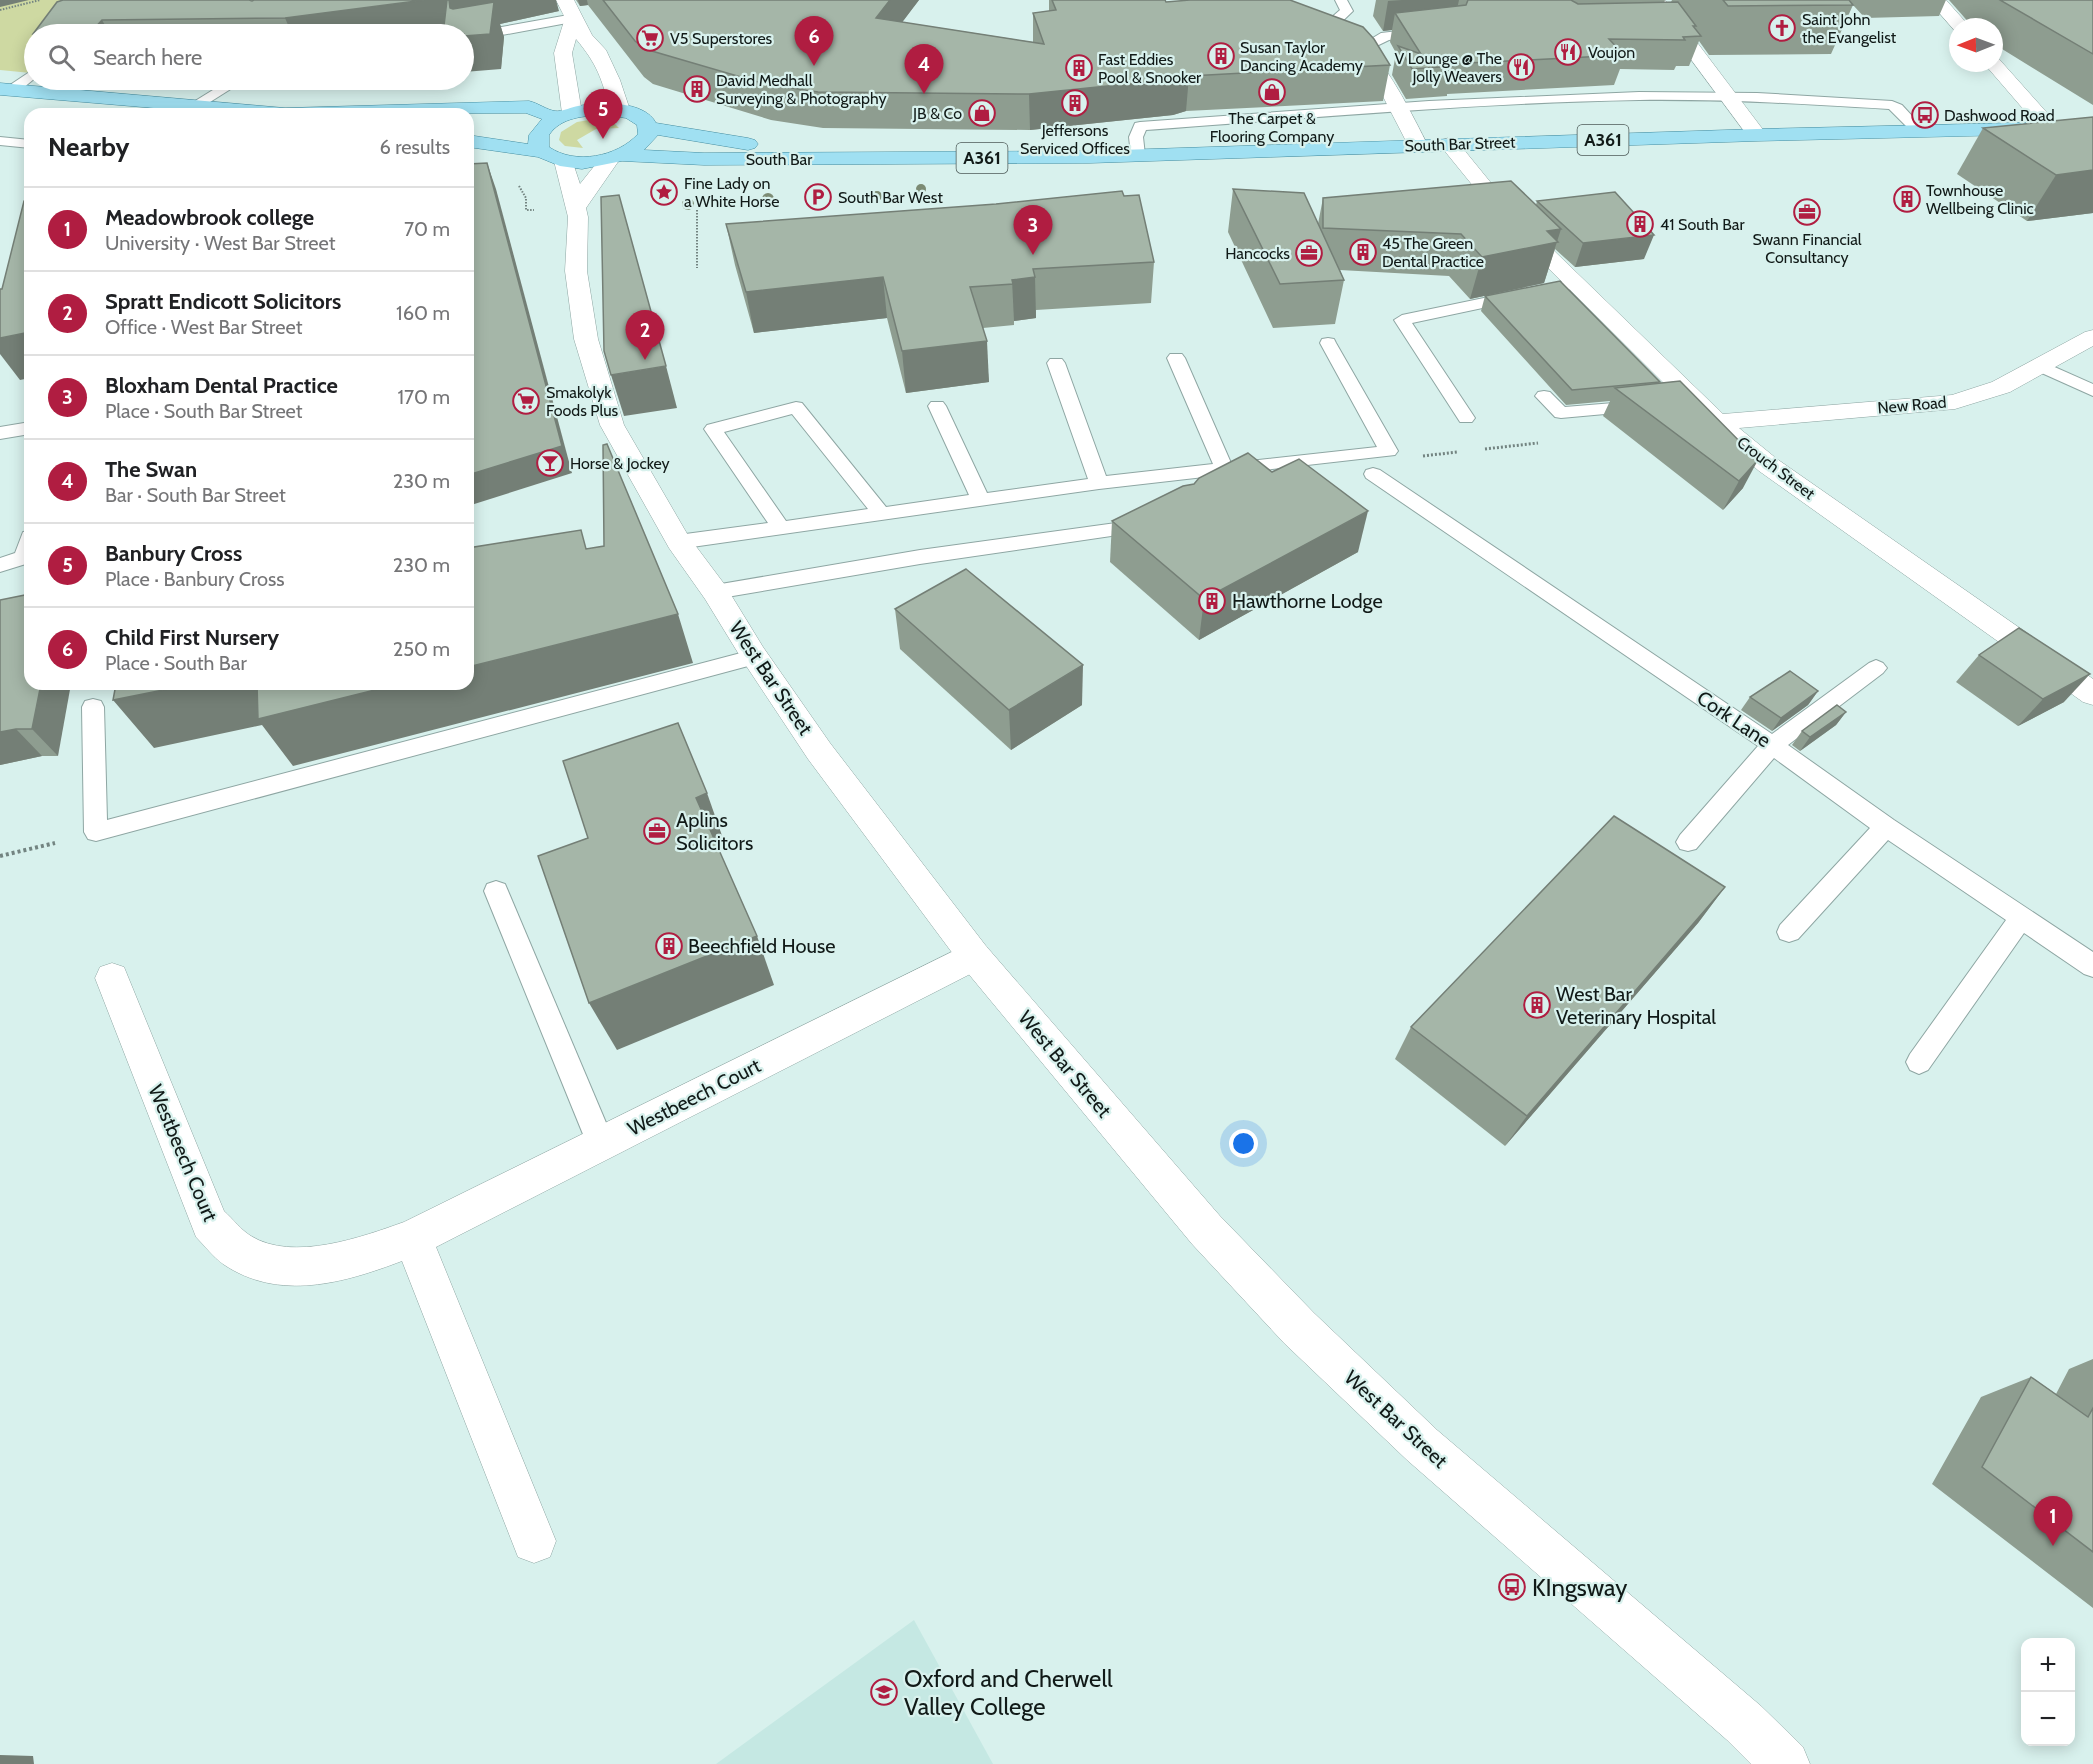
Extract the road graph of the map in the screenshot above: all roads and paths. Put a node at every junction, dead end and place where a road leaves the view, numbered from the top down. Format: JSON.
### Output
{"nodes":[{"id":1,"x":40,"y":0,"type":"edge"},
{"id":2,"x":565,"y":0,"type":"edge"},
{"id":3,"x":1341,"y":0,"type":"edge"},
{"id":4,"x":1656,"y":0,"type":"edge"},
{"id":5,"x":1937,"y":0,"type":"edge"},
{"id":6,"x":0,"y":10,"type":"edge"},
{"id":7,"x":573,"y":18,"type":"junction"},
{"id":8,"x":1953,"y":18,"type":"edge"},
{"id":9,"x":1443,"y":30,"type":"edge"},
{"id":10,"x":474,"y":36,"type":"edge"},
{"id":11,"x":1335,"y":39,"type":"junction"},
{"id":12,"x":2001,"y":72,"type":"edge"},
{"id":13,"x":24,"y":79,"type":"edge"},
{"id":14,"x":6,"y":89,"type":"edge"},
{"id":15,"x":221,"y":90,"type":"edge"},
{"id":16,"x":1728,"y":96,"type":"junction"},
{"id":17,"x":194,"y":106,"type":"junction"},
{"id":18,"x":208,"y":108,"type":"edge"},
{"id":19,"x":474,"y":108,"type":"edge"},
{"id":20,"x":1397,"y":108,"type":"junction"},
{"id":21,"x":620,"y":110,"type":"junction"},
{"id":22,"x":565,"y":116,"type":"junction"},
{"id":23,"x":2093,"y":127,"type":"edge"},
{"id":24,"x":648,"y":128,"type":"junction"},
{"id":25,"x":2050,"y":128,"type":"junction"},
{"id":26,"x":1919,"y":131,"type":"junction"},
{"id":27,"x":1757,"y":135,"type":"junction"},
{"id":28,"x":0,"y":141,"type":"edge"},
{"id":29,"x":474,"y":142,"type":"edge"},
{"id":30,"x":24,"y":143,"type":"edge"},
{"id":31,"x":1449,"y":144,"type":"junction"},
{"id":32,"x":1418,"y":145,"type":"junction"},
{"id":33,"x":543,"y":152,"type":"junction"},
{"id":34,"x":1138,"y":155,"type":"junction"},
{"id":35,"x":616,"y":157,"type":"junction"},
{"id":36,"x":827,"y":158,"type":"junction"},
{"id":37,"x":564,"y":160,"type":"junction"},
{"id":38,"x":519,"y":185,"type":"dead end"},
{"id":39,"x":576,"y":208,"type":"junction"},
{"id":40,"x":535,"y":210,"type":"dead end"},
{"id":41,"x":697,"y":210,"type":"dead end"},
{"id":42,"x":697,"y":268,"type":"dead end"},
{"id":43,"x":1575,"y":284,"type":"junction"},
{"id":44,"x":2093,"y":337,"type":"edge"},
{"id":45,"x":1328,"y":343,"type":"dead end"},
{"id":46,"x":1176,"y":358,"type":"dead end"},
{"id":47,"x":1056,"y":363,"type":"dead end"},
{"id":48,"x":2041,"y":366,"type":"junction"},
{"id":49,"x":2093,"y":391,"type":"edge"},
{"id":50,"x":1544,"y":396,"type":"dead end"},
{"id":51,"x":1650,"y":405,"type":"edge"},
{"id":52,"x":937,"y":406,"type":"dead end"},
{"id":53,"x":1466,"y":418,"type":"dead end"},
{"id":54,"x":1717,"y":422,"type":"junction"},
{"id":55,"x":24,"y":429,"type":"edge"},
{"id":56,"x":0,"y":433,"type":"edge"},
{"id":57,"x":1225,"y":470,"type":"junction"},
{"id":58,"x":1373,"y":474,"type":"dead end"},
{"id":59,"x":1099,"y":483,"type":"junction"},
{"id":60,"x":981,"y":500,"type":"junction"},
{"id":61,"x":882,"y":514,"type":"junction"},
{"id":62,"x":1159,"y":522,"type":"edge"},
{"id":63,"x":782,"y":528,"type":"junction"},
{"id":64,"x":678,"y":542,"type":"junction"},
{"id":65,"x":24,"y":553,"type":"edge"},
{"id":66,"x":0,"y":565,"type":"edge"},
{"id":67,"x":715,"y":592,"type":"junction"},
{"id":68,"x":756,"y":657,"type":"junction"},
{"id":69,"x":1876,"y":668,"type":"dead end"},
{"id":70,"x":2093,"y":694,"type":"edge"},
{"id":71,"x":93,"y":706,"type":"dead end"},
{"id":72,"x":1772,"y":745,"type":"junction"},
{"id":73,"x":1886,"y":827,"type":"junction"},
{"id":74,"x":96,"y":832,"type":"junction"},
{"id":75,"x":1688,"y":842,"type":"dead end"},
{"id":76,"x":0,"y":856,"type":"edge"},
{"id":77,"x":496,"y":891,"type":"dead end"},
{"id":78,"x":2022,"y":917,"type":"junction"},
{"id":79,"x":1789,"y":932,"type":"dead end"},
{"id":80,"x":974,"y":956,"type":"junction"},
{"id":81,"x":2093,"y":966,"type":"edge"},
{"id":82,"x":112,"y":978,"type":"dead end"},
{"id":83,"x":1918,"y":1062,"type":"dead end"},
{"id":84,"x":601,"y":1144,"type":"junction"},
{"id":85,"x":413,"y":1238,"type":"junction"},
{"id":86,"x":534,"y":1541,"type":"dead end"},
{"id":87,"x":1786,"y":1764,"type":"edge"}],
"edges":[{"from":1,"to":6,"type":"path"},
{"from":2,"to":7,"type":"street"},
{"from":3,"to":11,"type":"lane"},
{"from":4,"to":16,"type":"street"},
{"from":5,"to":8,"type":"street"},
{"from":7,"to":10,"type":"lane"},
{"from":7,"to":21,"type":"street"},
{"from":7,"to":22,"type":"street"},
{"from":9,"to":11,"type":"lane"},
{"from":11,"to":20,"type":"street"},
{"from":12,"to":25,"type":"street"},
{"from":13,"to":14,"type":"lane"},
{"from":14,"to":17,"type":"main road"},
{"from":15,"to":17,"type":"lane"},
{"from":16,"to":20,"type":"lane"},
{"from":16,"to":26,"type":"lane"},
{"from":16,"to":27,"type":"street"},
{"from":17,"to":18,"type":"main road"},
{"from":19,"to":22,"type":"main road"},
{"from":20,"to":32,"type":"street"},
{"from":20,"to":34,"type":"lane"},
{"from":21,"to":22,"type":"main road"},
{"from":21,"to":24,"type":"main road"},
{"from":22,"to":33,"type":"main road"},
{"from":23,"to":25,"type":"main road","name":"South Bar Street","number":"A361"},
{"from":24,"to":35,"type":"main road"},
{"from":24,"to":36,"type":"main road","name":"South Bar","number":"A361"},
{"from":25,"to":26,"type":"main road","name":"South Bar Street","number":"A361"},
{"from":26,"to":27,"type":"main road","name":"South Bar Street","number":"A361"},
{"from":27,"to":31,"type":"main road","name":"South Bar Street","number":"A361"},
{"from":28,"to":30,"type":"lane"},
{"from":29,"to":33,"type":"main road","name":"South Bar"},
{"from":31,"to":32,"type":"main road","name":"South Bar Street","number":"A361"},
{"from":31,"to":43,"type":"street","name":"Crouch Street"},
{"from":32,"to":34,"type":"main road","name":"South Bar Street","number":"A361"},
{"from":33,"to":37,"type":"main road","name":"South Bar"},
{"from":34,"to":36,"type":"main road","name":"South Bar Street","number":"A361"},
{"from":35,"to":36,"type":"main road","name":"South Bar","number":"A361"},
{"from":35,"to":37,"type":"main road","name":"South Bar"},
{"from":35,"to":39,"type":"street"},
{"from":37,"to":39,"type":"street","name":"West Bar Street"},
{"from":38,"to":40,"type":"path"},
{"from":39,"to":64,"type":"street","name":"West Bar Street"},
{"from":41,"to":42,"type":"path"},
{"from":43,"to":53,"type":"lane"},
{"from":43,"to":54,"type":"street","name":"Crouch Street"},
{"from":44,"to":48,"type":"street","name":"New Road"},
{"from":45,"to":57,"type":"lane"},
{"from":46,"to":57,"type":"lane"},
{"from":47,"to":59,"type":"lane"},
{"from":48,"to":49,"type":"lane"},
{"from":48,"to":54,"type":"street","name":"New Road"},
{"from":50,"to":51,"type":"lane"},
{"from":52,"to":60,"type":"lane"},
{"from":54,"to":70,"type":"street","name":"Crouch Street"},
{"from":55,"to":56,"type":"lane"},
{"from":57,"to":59,"type":"lane"},
{"from":58,"to":72,"type":"lane","name":"Cork Lane"},
{"from":59,"to":60,"type":"lane"},
{"from":60,"to":61,"type":"lane"},
{"from":61,"to":63,"type":"lane"},
{"from":61,"to":63,"type":"lane"},
{"from":62,"to":67,"type":"lane"},
{"from":63,"to":64,"type":"lane"},
{"from":64,"to":67,"type":"street","name":"West Bar Street"},
{"from":65,"to":66,"type":"lane"},
{"from":67,"to":68,"type":"street","name":"West Bar Street"},
{"from":68,"to":74,"type":"lane"},
{"from":68,"to":80,"type":"street","name":"West Bar Street"},
{"from":69,"to":72,"type":"lane"},
{"from":71,"to":74,"type":"lane"},
{"from":72,"to":73,"type":"lane","name":"Cork Lane"},
{"from":72,"to":75,"type":"lane"},
{"from":73,"to":78,"type":"lane","name":"Cork Lane"},
{"from":73,"to":79,"type":"lane"},
{"from":74,"to":76,"type":"path"},
{"from":77,"to":84,"type":"lane"},
{"from":78,"to":81,"type":"lane","name":"Cork Lane"},
{"from":78,"to":83,"type":"lane"},
{"from":80,"to":84,"type":"street","name":"Westbeech Court"},
{"from":80,"to":87,"type":"street","name":"West Bar Street"},
{"from":82,"to":85,"type":"street","name":"Westbeech Court"},
{"from":84,"to":85,"type":"street","name":"Westbeech Court"},
{"from":85,"to":86,"type":"street"}]}
